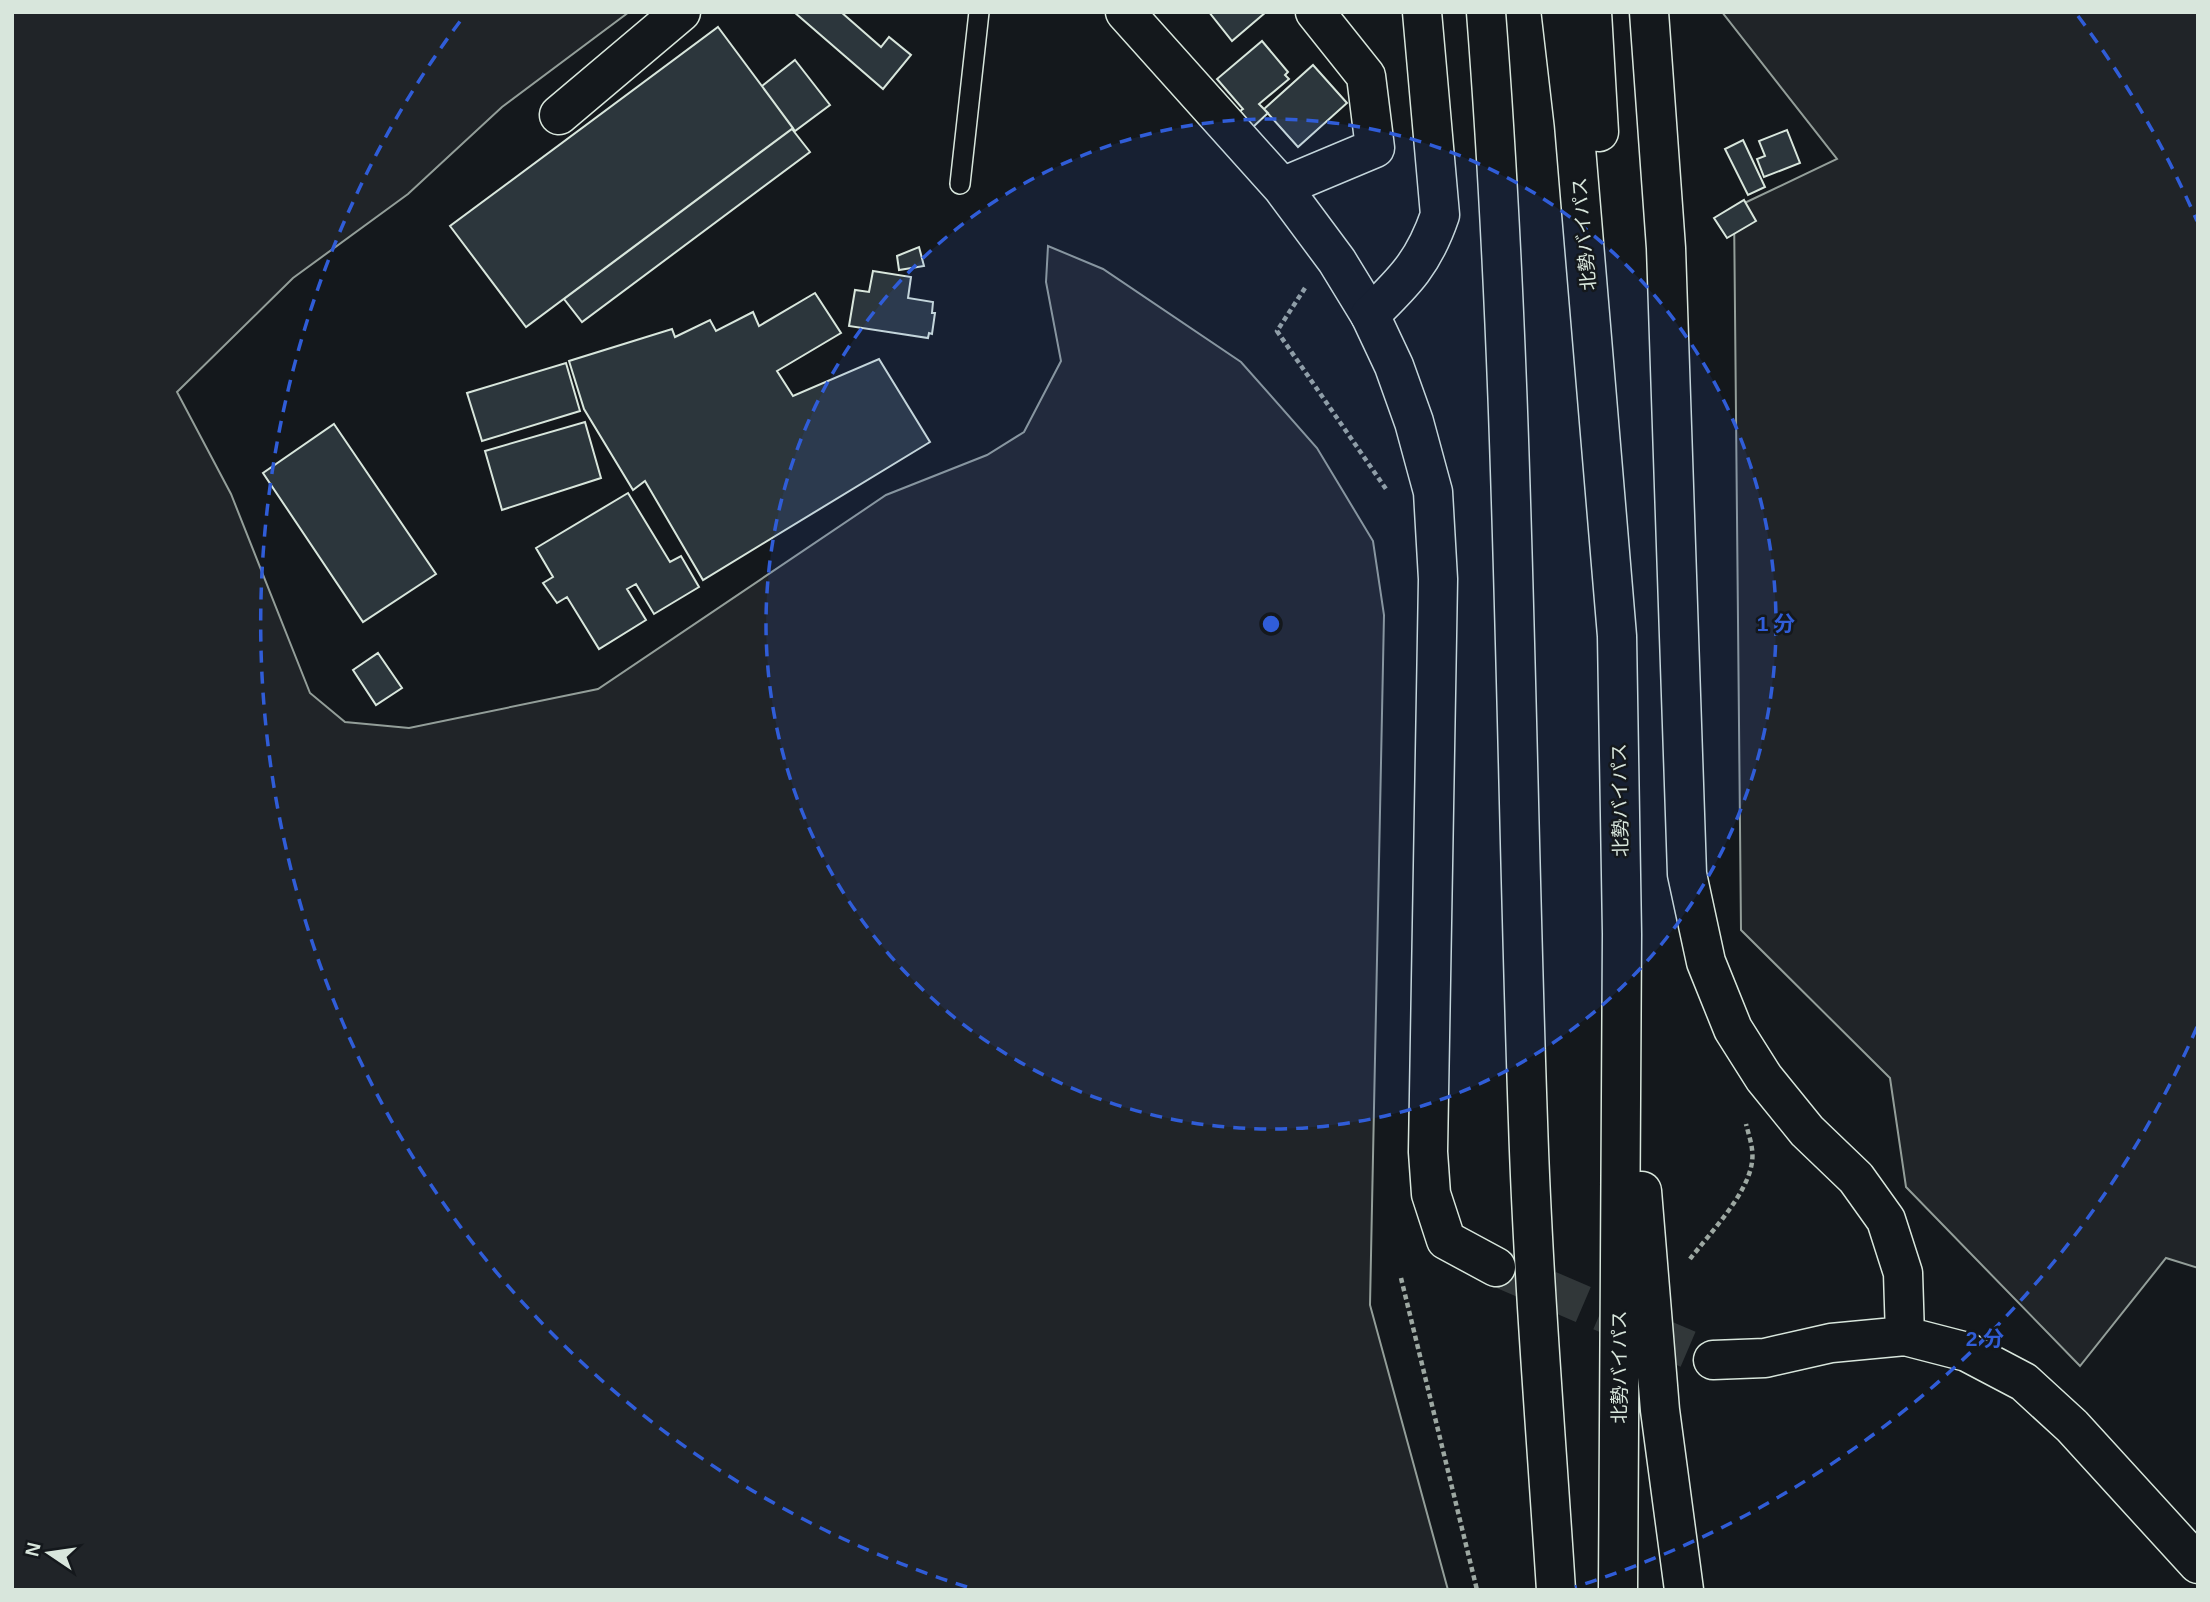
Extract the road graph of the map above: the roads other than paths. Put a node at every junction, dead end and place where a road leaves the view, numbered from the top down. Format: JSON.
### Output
{"nodes":[{"id":1,"x":681,"y":12,"type":"edge"},
{"id":2,"x":979,"y":12,"type":"edge"},
{"id":3,"x":1315,"y":12,"type":"edge"},
{"id":4,"x":1422,"y":12,"type":"edge"},
{"id":5,"x":1486,"y":12,"type":"edge"},
{"id":6,"x":1561,"y":12,"type":"edge"},
{"id":7,"x":1592,"y":12,"type":"edge"},
{"id":8,"x":1649,"y":12,"type":"edge"},
{"id":9,"x":1132,"y":15,"type":"edge"},
{"id":10,"x":559,"y":115,"type":"dead end"},
{"id":11,"x":960,"y":184,"type":"dead end"},
{"id":12,"x":1282,"y":187,"type":"junction"},
{"id":13,"x":1370,"y":315,"type":"junction"},
{"id":14,"x":1617,"y":636,"type":"junction"},
{"id":15,"x":1622,"y":934,"type":"junction"},
{"id":16,"x":1528,"y":1126,"type":"junction"},
{"id":17,"x":1496,"y":1267,"type":"tunnel mouth"},
{"id":18,"x":1905,"y":1336,"type":"junction"},
{"id":19,"x":1713,"y":1360,"type":"tunnel mouth"},
{"id":20,"x":2198,"y":1564,"type":"edge"},
{"id":21,"x":1533,"y":1590,"type":"edge"},
{"id":22,"x":1556,"y":1590,"type":"edge"},
{"id":23,"x":1618,"y":1590,"type":"edge"},
{"id":24,"x":1684,"y":1590,"type":"edge"}],
"edges":[{"from":1,"to":10,"type":"main road"},
{"from":2,"to":11,"type":"lane"},
{"from":3,"to":12,"type":"main road"},
{"from":4,"to":13,"type":"main road"},
{"from":5,"to":16,"type":"main road"},
{"from":6,"to":14,"type":"main road","name":"北勢バイパス"},
{"from":7,"to":14,"type":"main road"},
{"from":8,"to":18,"type":"main road"},
{"from":9,"to":12,"type":"main road"},
{"from":12,"to":13,"type":"main road"},
{"from":13,"to":17,"type":"main road"},
{"from":14,"to":15,"type":"main road","name":"北勢バイパス"},
{"from":15,"to":23,"type":"main road","name":"北勢バイパス"},
{"from":15,"to":24,"type":"main road"},
{"from":16,"to":21,"type":"main road"},
{"from":16,"to":22,"type":"main road"},
{"from":18,"to":19,"type":"main road"},
{"from":18,"to":20,"type":"main road"}]}
